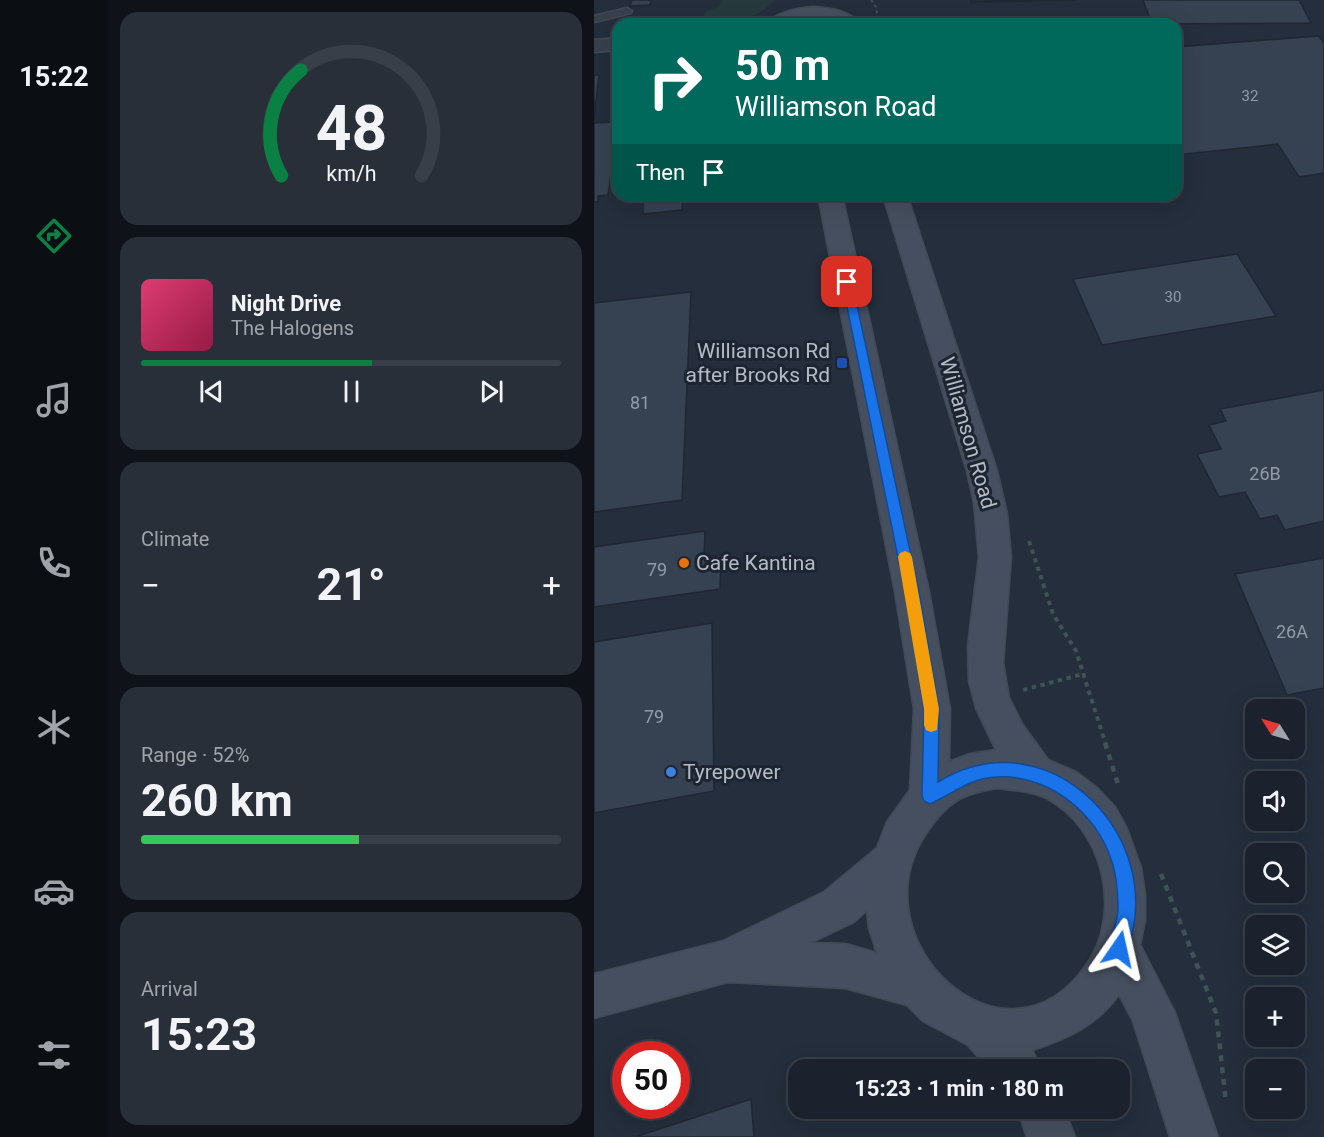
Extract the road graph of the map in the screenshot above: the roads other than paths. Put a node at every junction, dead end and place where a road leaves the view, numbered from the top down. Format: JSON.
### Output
{"nodes":[{"id":1,"x":794,"y":0,"type":"edge"},
{"id":2,"x":828,"y":0,"type":"edge"},
{"id":3,"x":627,"y":11,"type":"dead end"},
{"id":4,"x":781,"y":18,"type":"edge"},
{"id":5,"x":795,"y":18,"type":"edge"},
{"id":6,"x":833,"y":18,"type":"edge"},
{"id":7,"x":843,"y":18,"type":"edge"},
{"id":8,"x":594,"y":19,"type":"edge"},
{"id":9,"x":612,"y":44,"type":"edge"},
{"id":10,"x":594,"y":46,"type":"edge"},
{"id":11,"x":831,"y":201,"type":"edge"},
{"id":12,"x":897,"y":201,"type":"edge"},
{"id":13,"x":1034,"y":773,"type":"junction"},
{"id":14,"x":930,"y":796,"type":"junction"},
{"id":15,"x":889,"y":862,"type":"junction"},
{"id":16,"x":1119,"y":949,"type":"junction"},
{"id":17,"x":727,"y":961,"type":"junction"},
{"id":18,"x":917,"y":986,"type":"junction"},
{"id":19,"x":594,"y":996,"type":"edge"},
{"id":20,"x":983,"y":1028,"type":"junction"},
{"id":21,"x":1010,"y":1059,"type":"edge"},
{"id":22,"x":1044,"y":1119,"type":"edge"},
{"id":23,"x":1051,"y":1137,"type":"edge"},
{"id":24,"x":1194,"y":1137,"type":"edge"}],
"edges":[{"from":1,"to":4,"type":"main road"},
{"from":2,"to":7,"type":"main road"},
{"from":3,"to":8,"type":"lane"},
{"from":5,"to":6,"type":"main road"},
{"from":9,"to":10,"type":"street"},
{"from":11,"to":14,"type":"main road"},
{"from":12,"to":13,"type":"main road","name":"Williamson Road"},
{"from":13,"to":14,"type":"main road"},
{"from":13,"to":16,"type":"main road"},
{"from":14,"to":15,"type":"main road"},
{"from":15,"to":17,"type":"main road"},
{"from":15,"to":18,"type":"main road"},
{"from":16,"to":20,"type":"main road"},
{"from":16,"to":24,"type":"main road"},
{"from":17,"to":18,"type":"main road"},
{"from":17,"to":19,"type":"main road"},
{"from":18,"to":20,"type":"main road"},
{"from":20,"to":21,"type":"main road"},
{"from":22,"to":23,"type":"main road"}]}
